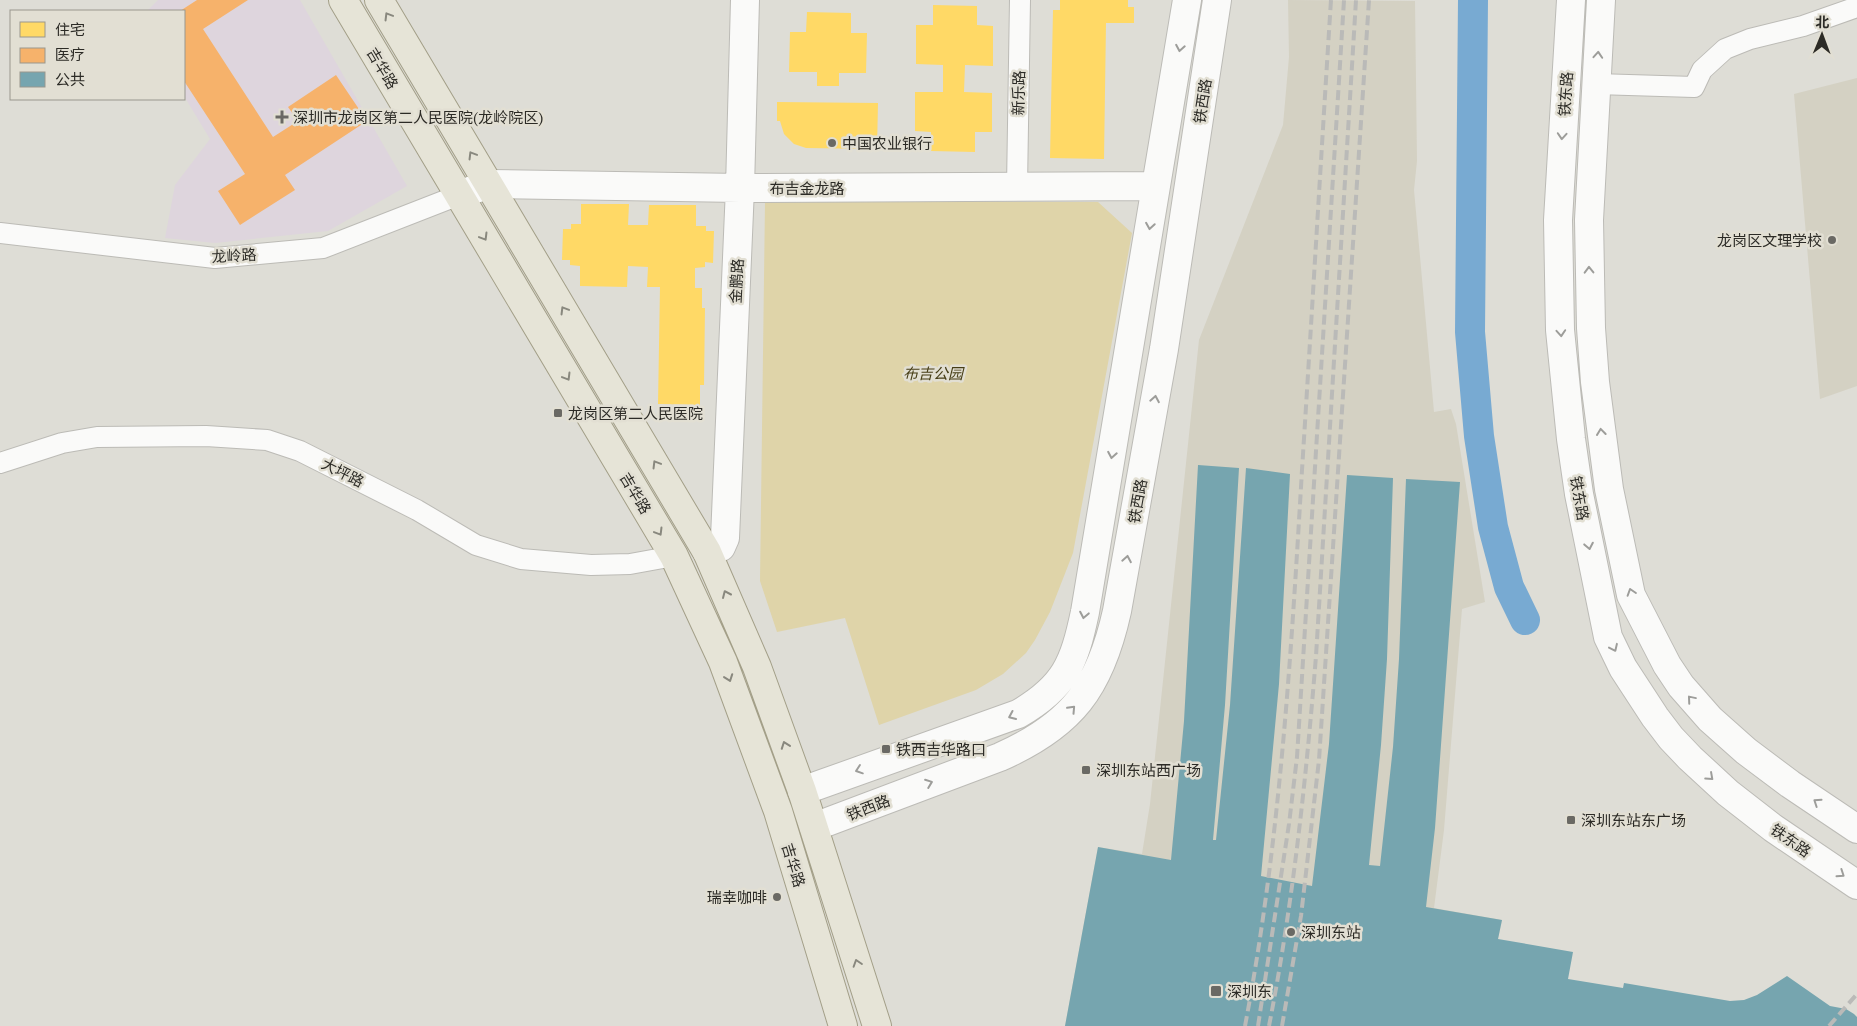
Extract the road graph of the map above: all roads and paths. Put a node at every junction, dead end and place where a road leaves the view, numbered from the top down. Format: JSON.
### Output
{"nodes":[{"id":1,"x":343,"y":0,"type":"edge"},
{"id":2,"x":379,"y":0,"type":"edge"},
{"id":3,"x":745,"y":0,"type":"edge"},
{"id":4,"x":1020,"y":0,"type":"edge"},
{"id":5,"x":1571,"y":0,"type":"edge"},
{"id":6,"x":1601,"y":0,"type":"edge"},
{"id":7,"x":1186,"y":7,"type":"edge"},
{"id":8,"x":1857,"y":7,"type":"edge"},
{"id":9,"x":1216,"y":8,"type":"edge"},
{"id":10,"x":1596,"y":84,"type":"junction"},
{"id":11,"x":489,"y":184,"type":"junction"},
{"id":12,"x":1156,"y":186,"type":"junction"},
{"id":13,"x":1017,"y":187,"type":"junction"},
{"id":14,"x":740,"y":188,"type":"junction"},
{"id":15,"x":459,"y":195,"type":"junction"},
{"id":16,"x":0,"y":233,"type":"edge"},
{"id":17,"x":0,"y":463,"type":"edge"},
{"id":18,"x":707,"y":552,"type":"junction"},
{"id":19,"x":674,"y":556,"type":"junction"},
{"id":20,"x":802,"y":791,"type":"junction"},
{"id":21,"x":814,"y":827,"type":"junction"},
{"id":22,"x":1857,"y":829,"type":"edge"},
{"id":23,"x":1857,"y":885,"type":"edge"},
{"id":24,"x":868,"y":995,"type":"junction"},
{"id":25,"x":837,"y":1020,"type":"edge"},
{"id":26,"x":878,"y":1026,"type":"edge"}],
"edges":[{"from":1,"to":15,"type":"main road","name":"吉华路"},
{"from":11,"to":2,"type":"main road","name":"吉华路","one_way":true},
{"from":3,"to":14,"type":"main road","name":"金鹏路"},
{"from":4,"to":13,"type":"street","name":"新乐路"},
{"from":5,"to":23,"type":"main road","name":"铁东路","one_way":true},
{"from":10,"to":6,"type":"main road","name":"铁东路","one_way":true},
{"from":7,"to":9,"type":"main road"},
{"from":7,"to":12,"type":"main road","name":"铁西路","one_way":true},
{"from":8,"to":10,"type":"street"},
{"from":21,"to":9,"type":"main road","name":"铁西路","one_way":true},
{"from":22,"to":10,"type":"main road","name":"铁东路","one_way":true},
{"from":11,"to":14,"type":"main road","name":"布吉金龙路"},
{"from":11,"to":15,"type":"main road","name":"布吉金龙路"},
{"from":18,"to":11,"type":"main road","name":"吉华路","one_way":true},
{"from":12,"to":13,"type":"main road","name":"布吉金龙路"},
{"from":12,"to":20,"type":"main road","name":"铁西路","one_way":true},
{"from":13,"to":14,"type":"main road","name":"布吉金龙路"},
{"from":14,"to":18,"type":"main road","name":"金鹏路"},
{"from":15,"to":16,"type":"street","name":"龙岭路"},
{"from":15,"to":19,"type":"main road","name":"吉华路","one_way":true},
{"from":17,"to":19,"type":"street","name":"大坪路"},
{"from":20,"to":18,"type":"main road","name":"吉华路","one_way":true},
{"from":19,"to":25,"type":"main road","name":"吉华路","one_way":true},
{"from":20,"to":21,"type":"main road","name":"吉华路"},
{"from":24,"to":21,"type":"main road","name":"吉华路","one_way":true},
{"from":24,"to":25,"type":"main road"},
{"from":24,"to":26,"type":"main road","name":"吉华路"}]}
